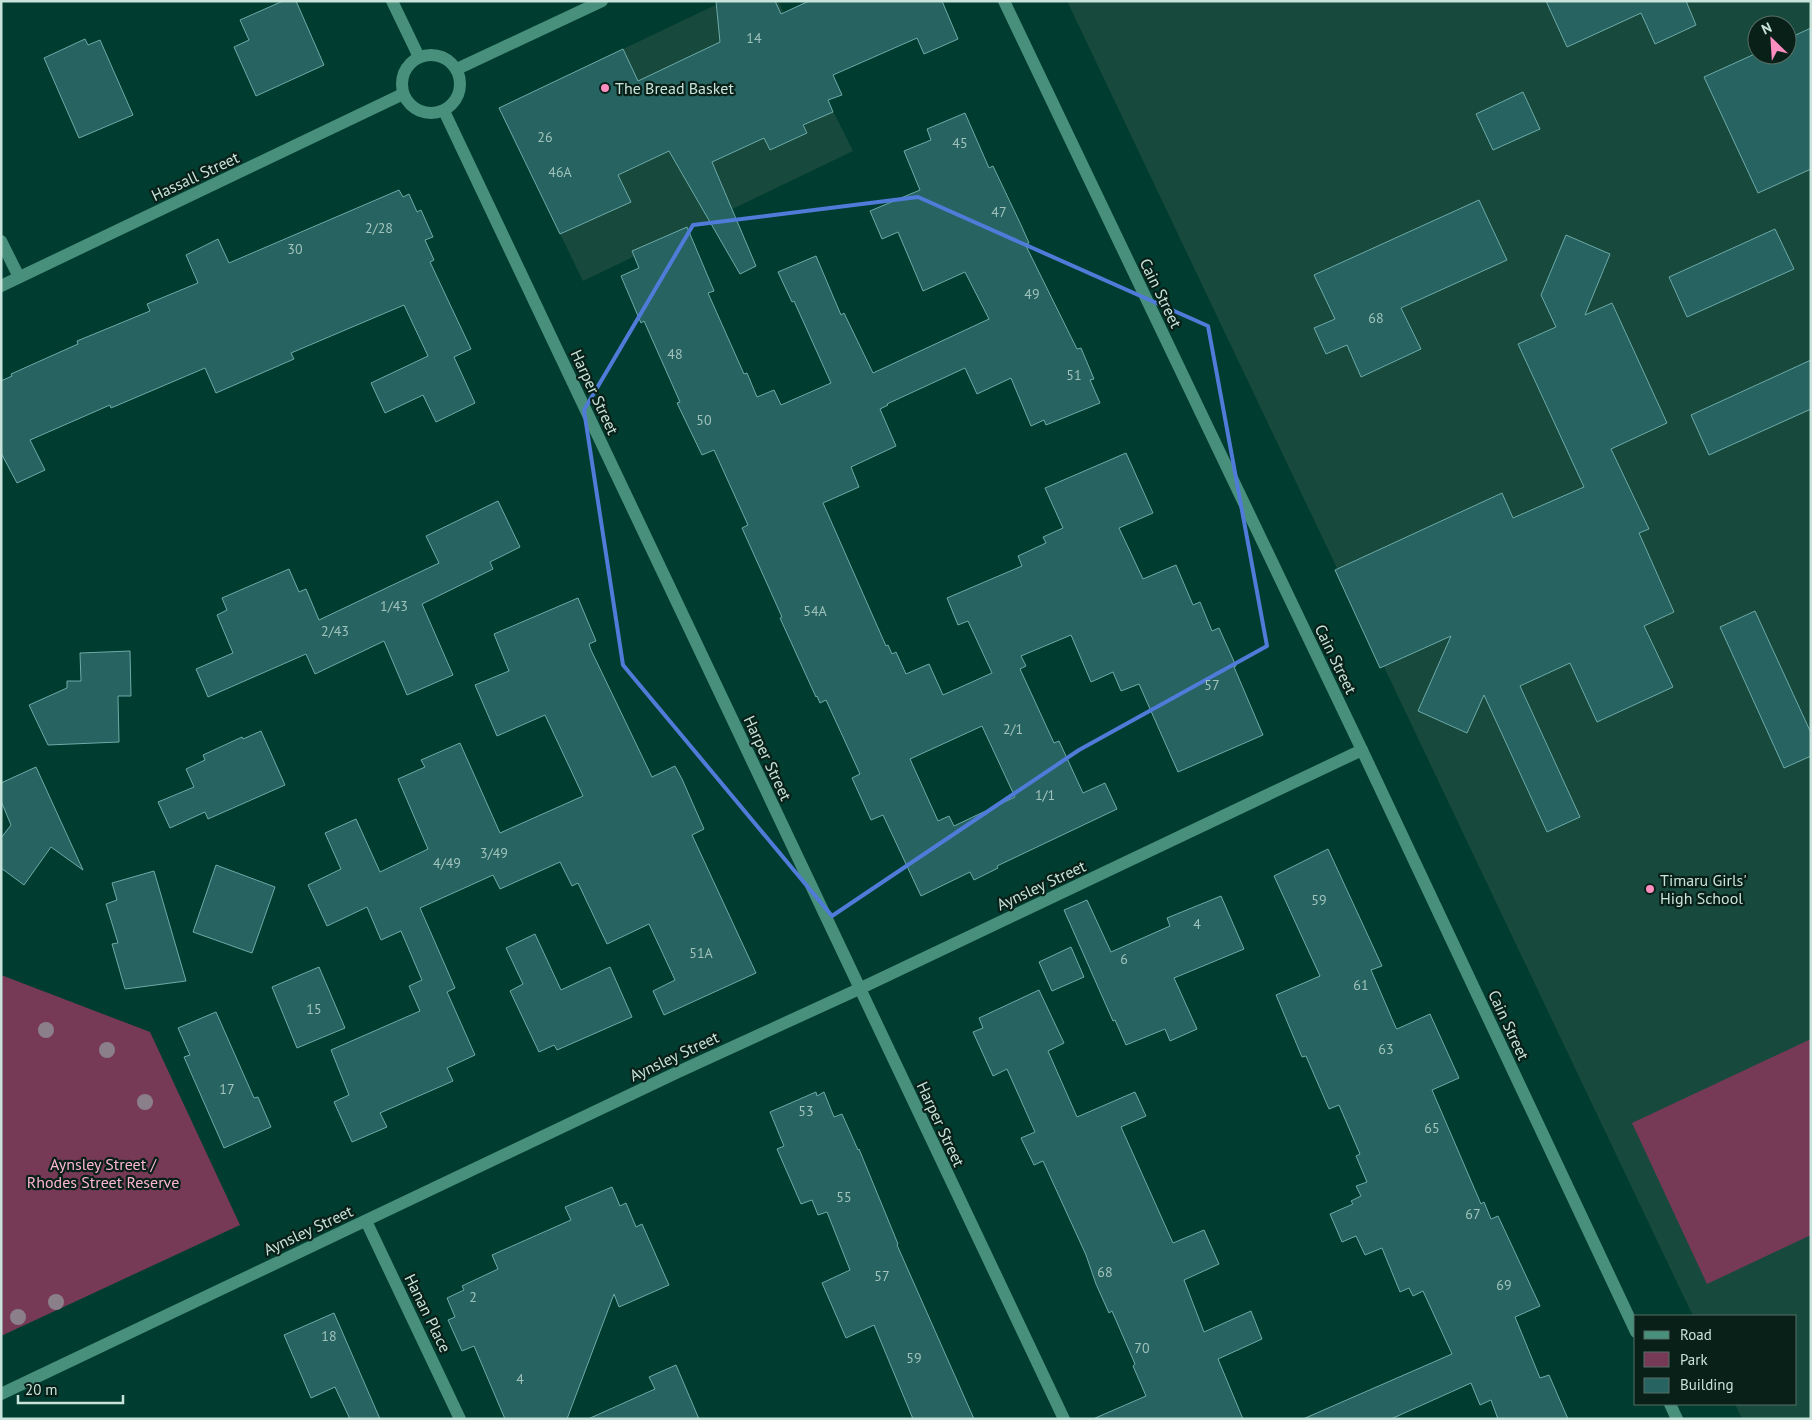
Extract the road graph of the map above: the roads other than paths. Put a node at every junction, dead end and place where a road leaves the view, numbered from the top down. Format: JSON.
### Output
{"nodes":[{"id":1,"x":392,"y":1,"type":"edge"},
{"id":2,"x":602,"y":1,"type":"edge"},
{"id":3,"x":1004,"y":1,"type":"edge"},
{"id":4,"x":419,"y":57,"type":"junction"},
{"id":5,"x":457,"y":69,"type":"junction"},
{"id":6,"x":403,"y":94,"type":"junction"},
{"id":7,"x":444,"y":111,"type":"junction"},
{"id":8,"x":1,"y":241,"type":"edge"},
{"id":9,"x":18,"y":278,"type":"junction"},
{"id":10,"x":1,"y":286,"type":"edge"},
{"id":11,"x":1362,"y":750,"type":"junction"},
{"id":12,"x":859,"y":989,"type":"junction"},
{"id":13,"x":366,"y":1221,"type":"junction"},
{"id":14,"x":1634,"y":1328,"type":"edge"},
{"id":15,"x":1,"y":1394,"type":"edge"},
{"id":16,"x":1670,"y":1405,"type":"edge"},
{"id":17,"x":460,"y":1419,"type":"edge"},
{"id":18,"x":1064,"y":1419,"type":"edge"},
{"id":19,"x":1677,"y":1419,"type":"edge"}],
"edges":[{"from":1,"to":4,"type":"street"},
{"from":2,"to":5,"type":"street"},
{"from":3,"to":11,"type":"street","name":"Cain Street"},
{"from":4,"to":5,"type":"street"},
{"from":4,"to":6,"type":"street"},
{"from":5,"to":7,"type":"street"},
{"from":6,"to":7,"type":"street"},
{"from":6,"to":9,"type":"street","name":"Hassall Street"},
{"from":7,"to":12,"type":"street","name":"Harper Street"},
{"from":8,"to":9,"type":"street"},
{"from":9,"to":10,"type":"street","name":"Hassall Street"},
{"from":11,"to":12,"type":"street","name":"Aynsley Street"},
{"from":11,"to":14,"type":"street","name":"Cain Street"},
{"from":12,"to":13,"type":"street","name":"Aynsley Street"},
{"from":12,"to":18,"type":"street","name":"Harper Street"},
{"from":13,"to":15,"type":"street","name":"Aynsley Street"},
{"from":13,"to":17,"type":"street","name":"Hanan Place"},
{"from":16,"to":19,"type":"street"}]}
